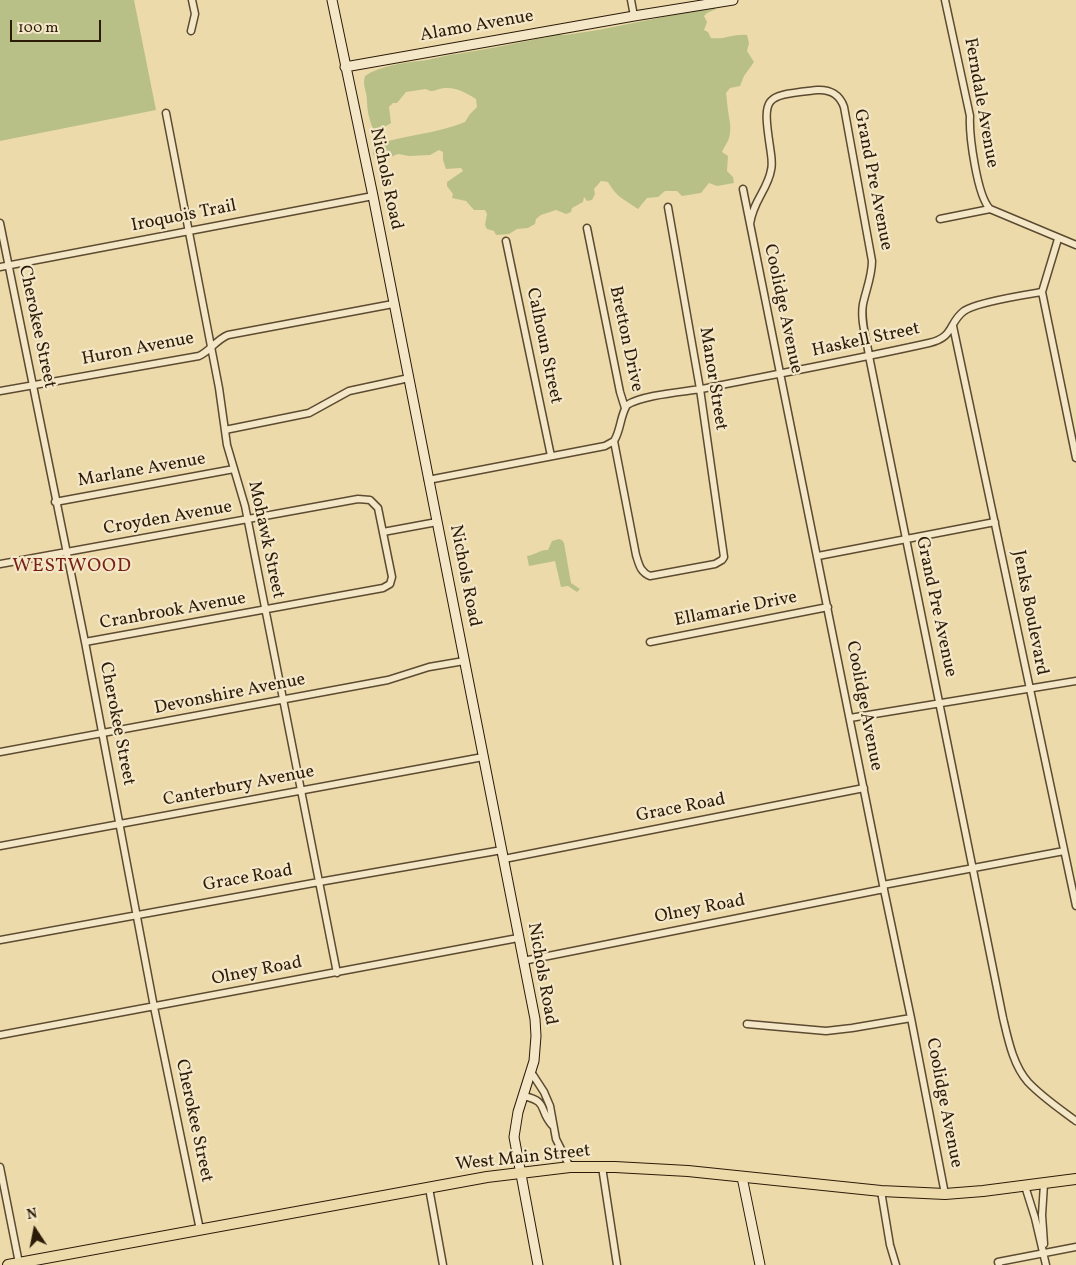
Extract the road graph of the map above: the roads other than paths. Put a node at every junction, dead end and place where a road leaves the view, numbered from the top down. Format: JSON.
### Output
{"nodes":[{"id":1,"x":192,"y":0,"type":"edge"},
{"id":2,"x":332,"y":0,"type":"edge"},
{"id":3,"x":631,"y":0,"type":"edge"},
{"id":4,"x":733,"y":0,"type":"edge"},
{"id":5,"x":945,"y":0,"type":"edge"},
{"id":6,"x":634,"y":16,"type":"junction"},
{"id":7,"x":191,"y":31,"type":"dead end"},
{"id":8,"x":345,"y":67,"type":"junction"},
{"id":9,"x":166,"y":113,"type":"dead end"},
{"id":10,"x":743,"y":189,"type":"dead end"},
{"id":11,"x":373,"y":196,"type":"junction"},
{"id":12,"x":668,"y":207,"type":"dead end"},
{"id":13,"x":990,"y":209,"type":"junction"},
{"id":14,"x":940,"y":220,"type":"dead end"},
{"id":15,"x":0,"y":223,"type":"edge"},
{"id":16,"x":750,"y":224,"type":"junction"},
{"id":17,"x":587,"y":228,"type":"dead end"},
{"id":18,"x":190,"y":231,"type":"junction"},
{"id":19,"x":1058,"y":239,"type":"junction"},
{"id":20,"x":506,"y":241,"type":"dead end"},
{"id":21,"x":1076,"y":245,"type":"edge"},
{"id":22,"x":8,"y":266,"type":"junction"},
{"id":23,"x":0,"y":267,"type":"edge"},
{"id":24,"x":1042,"y":292,"type":"junction"},
{"id":25,"x":393,"y":304,"type":"junction"},
{"id":26,"x":953,"y":326,"type":"junction"},
{"id":27,"x":211,"y":347,"type":"junction"},
{"id":28,"x":869,"y":356,"type":"junction"},
{"id":29,"x":780,"y":373,"type":"junction"},
{"id":30,"x":409,"y":378,"type":"junction"},
{"id":31,"x":33,"y":385,"type":"junction"},
{"id":32,"x":700,"y":389,"type":"junction"},
{"id":33,"x":0,"y":392,"type":"edge"},
{"id":34,"x":625,"y":408,"type":"junction"},
{"id":35,"x":225,"y":430,"type":"junction"},
{"id":36,"x":614,"y":441,"type":"junction"},
{"id":37,"x":550,"y":456,"type":"junction"},
{"id":38,"x":1076,"y":458,"type":"edge"},
{"id":39,"x":234,"y":469,"type":"junction"},
{"id":40,"x":428,"y":480,"type":"junction"},
{"id":41,"x":56,"y":502,"type":"junction"},
{"id":42,"x":247,"y":520,"type":"junction"},
{"id":43,"x":437,"y":522,"type":"junction"},
{"id":44,"x":995,"y":522,"type":"junction"},
{"id":45,"x":383,"y":532,"type":"junction"},
{"id":46,"x":906,"y":539,"type":"junction"},
{"id":47,"x":66,"y":552,"type":"junction"},
{"id":48,"x":818,"y":556,"type":"junction"},
{"id":49,"x":0,"y":564,"type":"edge"},
{"id":50,"x":828,"y":607,"type":"junction"},
{"id":51,"x":265,"y":611,"type":"junction"},
{"id":52,"x":85,"y":642,"type":"junction"},
{"id":53,"x":650,"y":642,"type":"dead end"},
{"id":54,"x":464,"y":661,"type":"junction"},
{"id":55,"x":1076,"y":681,"type":"edge"},
{"id":56,"x":1029,"y":688,"type":"junction"},
{"id":57,"x":283,"y":699,"type":"junction"},
{"id":58,"x":939,"y":702,"type":"junction"},
{"id":59,"x":850,"y":718,"type":"junction"},
{"id":60,"x":102,"y":734,"type":"junction"},
{"id":61,"x":0,"y":752,"type":"edge"},
{"id":62,"x":483,"y":757,"type":"junction"},
{"id":63,"x":864,"y":788,"type":"junction"},
{"id":64,"x":300,"y":791,"type":"junction"},
{"id":65,"x":120,"y":825,"type":"junction"},
{"id":66,"x":0,"y":846,"type":"edge"},
{"id":67,"x":1064,"y":851,"type":"junction"},
{"id":68,"x":503,"y":854,"type":"junction"},
{"id":69,"x":974,"y":869,"type":"junction"},
{"id":70,"x":319,"y":882,"type":"junction"},
{"id":71,"x":883,"y":887,"type":"junction"},
{"id":72,"x":1076,"y":906,"type":"edge"},
{"id":73,"x":138,"y":914,"type":"junction"},
{"id":74,"x":518,"y":938,"type":"junction"},
{"id":75,"x":0,"y":940,"type":"edge"},
{"id":76,"x":523,"y":960,"type":"junction"},
{"id":77,"x":337,"y":972,"type":"junction"},
{"id":78,"x":154,"y":1006,"type":"junction"},
{"id":79,"x":911,"y":1018,"type":"junction"},
{"id":80,"x":747,"y":1024,"type":"dead end"},
{"id":81,"x":0,"y":1035,"type":"edge"},
{"id":82,"x":532,"y":1072,"type":"junction"},
{"id":83,"x":524,"y":1096,"type":"junction"},
{"id":84,"x":1076,"y":1121,"type":"edge"},
{"id":85,"x":552,"y":1125,"type":"junction"},
{"id":86,"x":0,"y":1167,"type":"edge"},
{"id":87,"x":570,"y":1167,"type":"junction"},
{"id":88,"x":602,"y":1167,"type":"junction"},
{"id":89,"x":520,"y":1172,"type":"junction"},
{"id":90,"x":742,"y":1177,"type":"junction"},
{"id":91,"x":1076,"y":1178,"type":"edge"},
{"id":92,"x":1044,"y":1184,"type":"junction"},
{"id":93,"x":1025,"y":1186,"type":"junction"},
{"id":94,"x":429,"y":1188,"type":"junction"},
{"id":95,"x":881,"y":1191,"type":"junction"},
{"id":96,"x":945,"y":1194,"type":"junction"},
{"id":97,"x":200,"y":1230,"type":"junction"},
{"id":98,"x":1076,"y":1246,"type":"edge"},
{"id":99,"x":1044,"y":1253,"type":"junction"},
{"id":100,"x":19,"y":1263,"type":"junction"},
{"id":101,"x":998,"y":1263,"type":"edge"},
{"id":102,"x":8,"y":1265,"type":"edge"},
{"id":103,"x":443,"y":1265,"type":"edge"},
{"id":104,"x":538,"y":1265,"type":"edge"},
{"id":105,"x":617,"y":1265,"type":"edge"},
{"id":106,"x":760,"y":1265,"type":"edge"},
{"id":107,"x":896,"y":1265,"type":"edge"},
{"id":108,"x":1046,"y":1265,"type":"edge"}],
"edges":[{"from":1,"to":7,"type":"street"},
{"from":2,"to":8,"type":"street","name":"Nichols Road"},
{"from":3,"to":6,"type":"street"},
{"from":4,"to":6,"type":"street","name":"Alamo Avenue"},
{"from":5,"to":13,"type":"street","name":"Ferndale Avenue"},
{"from":6,"to":8,"type":"street","name":"Alamo Avenue"},
{"from":8,"to":11,"type":"street","name":"Nichols Road"},
{"from":9,"to":18,"type":"street","name":"Mohawk Street"},
{"from":10,"to":16,"type":"street","name":"Coolidge Avenue"},
{"from":11,"to":18,"type":"street","name":"Iroquois Trail"},
{"from":11,"to":25,"type":"street","name":"Nichols Road"},
{"from":12,"to":32,"type":"street","name":"Manor Street"},
{"from":13,"to":14,"type":"street"},
{"from":13,"to":19,"type":"street"},
{"from":15,"to":22,"type":"street","name":"Cherokee Street"},
{"from":16,"to":28,"type":"street","name":"Grand Pre Avenue"},
{"from":16,"to":29,"type":"street","name":"Coolidge Avenue"},
{"from":17,"to":34,"type":"street","name":"Bretton Drive"},
{"from":18,"to":22,"type":"street","name":"Iroquois Trail"},
{"from":18,"to":27,"type":"street","name":"Mohawk Street"},
{"from":19,"to":21,"type":"street"},
{"from":19,"to":24,"type":"street"},
{"from":20,"to":37,"type":"street","name":"Calhoun Street"},
{"from":22,"to":23,"type":"street","name":"Iroquois Trail"},
{"from":22,"to":31,"type":"street","name":"Cherokee Street"},
{"from":24,"to":26,"type":"street","name":"Haskell Street"},
{"from":24,"to":38,"type":"street"},
{"from":25,"to":27,"type":"street","name":"Huron Avenue"},
{"from":25,"to":30,"type":"street","name":"Nichols Road"},
{"from":26,"to":28,"type":"street","name":"Haskell Street"},
{"from":26,"to":44,"type":"street","name":"Jenks Boulevard"},
{"from":27,"to":31,"type":"street","name":"Huron Avenue"},
{"from":27,"to":35,"type":"street","name":"Mohawk Street"},
{"from":28,"to":29,"type":"street","name":"Haskell Street"},
{"from":28,"to":46,"type":"street","name":"Grand Pre Avenue"},
{"from":29,"to":32,"type":"street","name":"Haskell Street"},
{"from":29,"to":48,"type":"street","name":"Coolidge Avenue"},
{"from":30,"to":35,"type":"street"},
{"from":30,"to":40,"type":"street","name":"Nichols Road"},
{"from":31,"to":33,"type":"street","name":"Huron Avenue"},
{"from":31,"to":41,"type":"street","name":"Cherokee Street"},
{"from":32,"to":34,"type":"street","name":"Haskell Street"},
{"from":32,"to":36,"type":"street","name":"Manor Street"},
{"from":34,"to":36,"type":"street","name":"Bretton Drive"},
{"from":35,"to":39,"type":"street","name":"Mohawk Street"},
{"from":36,"to":37,"type":"street"},
{"from":37,"to":40,"type":"street"},
{"from":39,"to":41,"type":"street","name":"Marlane Avenue"},
{"from":39,"to":42,"type":"street","name":"Mohawk Street"},
{"from":40,"to":43,"type":"street","name":"Nichols Road"},
{"from":41,"to":47,"type":"street","name":"Cherokee Street"},
{"from":42,"to":45,"type":"street","name":"Croyden Avenue"},
{"from":42,"to":47,"type":"street","name":"Croyden Avenue"},
{"from":42,"to":51,"type":"street","name":"Mohawk Street"},
{"from":43,"to":45,"type":"street"},
{"from":43,"to":54,"type":"street","name":"Nichols Road"},
{"from":44,"to":46,"type":"street"},
{"from":44,"to":56,"type":"street","name":"Jenks Boulevard"},
{"from":45,"to":51,"type":"street","name":"Cranbrook Avenue"},
{"from":46,"to":48,"type":"street"},
{"from":46,"to":58,"type":"street","name":"Grand Pre Avenue"},
{"from":47,"to":49,"type":"street","name":"Croyden Avenue"},
{"from":47,"to":52,"type":"street","name":"Cherokee Street"},
{"from":48,"to":50,"type":"street","name":"Coolidge Avenue"},
{"from":50,"to":53,"type":"street","name":"Ellamarie Drive"},
{"from":50,"to":59,"type":"street","name":"Coolidge Avenue"},
{"from":51,"to":52,"type":"street","name":"Cranbrook Avenue"},
{"from":51,"to":57,"type":"street","name":"Mohawk Street"},
{"from":52,"to":60,"type":"street","name":"Cherokee Street"},
{"from":54,"to":57,"type":"street","name":"Devonshire Avenue"},
{"from":54,"to":62,"type":"street","name":"Nichols Road"},
{"from":55,"to":56,"type":"street"},
{"from":56,"to":58,"type":"street"},
{"from":56,"to":67,"type":"street","name":"Jenks Boulevard"},
{"from":57,"to":60,"type":"street","name":"Devonshire Avenue"},
{"from":57,"to":64,"type":"street","name":"Mohawk Street"},
{"from":58,"to":59,"type":"street"},
{"from":58,"to":69,"type":"street","name":"Grand Pre Avenue"},
{"from":59,"to":63,"type":"street","name":"Coolidge Avenue"},
{"from":60,"to":61,"type":"street","name":"Devonshire Avenue"},
{"from":60,"to":65,"type":"street","name":"Cherokee Street"},
{"from":62,"to":64,"type":"street","name":"Canterbury Avenue"},
{"from":62,"to":68,"type":"street","name":"Nichols Road"},
{"from":63,"to":68,"type":"street","name":"Grace Road"},
{"from":63,"to":71,"type":"street","name":"Coolidge Avenue"},
{"from":64,"to":65,"type":"street","name":"Canterbury Avenue"},
{"from":64,"to":70,"type":"street","name":"Mohawk Street"},
{"from":65,"to":66,"type":"street","name":"Canterbury Avenue"},
{"from":65,"to":73,"type":"street","name":"Cherokee Street"},
{"from":67,"to":69,"type":"street","name":"Olney Road"},
{"from":67,"to":72,"type":"street","name":"Jenks Boulevard"},
{"from":68,"to":70,"type":"street","name":"Grace Road"},
{"from":68,"to":74,"type":"street","name":"Nichols Road"},
{"from":69,"to":71,"type":"street","name":"Olney Road"},
{"from":69,"to":84,"type":"street","name":"Grand Pre Avenue"},
{"from":70,"to":73,"type":"street","name":"Grace Road"},
{"from":70,"to":77,"type":"street","name":"Mohawk Street"},
{"from":71,"to":76,"type":"street","name":"Olney Road"},
{"from":71,"to":79,"type":"street","name":"Coolidge Avenue"},
{"from":73,"to":75,"type":"street","name":"Grace Road"},
{"from":73,"to":78,"type":"street","name":"Cherokee Street"},
{"from":74,"to":76,"type":"street","name":"Nichols Road"},
{"from":74,"to":77,"type":"street","name":"Olney Road"},
{"from":76,"to":82,"type":"street","name":"Nichols Road"},
{"from":77,"to":78,"type":"street","name":"Olney Road"},
{"from":78,"to":81,"type":"street","name":"Olney Road"},
{"from":78,"to":97,"type":"street","name":"Cherokee Street"},
{"from":79,"to":80,"type":"street"},
{"from":79,"to":96,"type":"street","name":"Coolidge Avenue"},
{"from":82,"to":83,"type":"street","name":"Nichols Road"},
{"from":82,"to":85,"type":"street"},
{"from":83,"to":85,"type":"street"},
{"from":83,"to":89,"type":"street","name":"Nichols Road"},
{"from":85,"to":87,"type":"street"},
{"from":86,"to":100,"type":"street"},
{"from":87,"to":88,"type":"main road","name":"West Main Street"},
{"from":87,"to":89,"type":"main road","name":"West Main Street"},
{"from":88,"to":90,"type":"main road","name":"West Main Street"},
{"from":88,"to":105,"type":"street"},
{"from":89,"to":94,"type":"main road","name":"West Main Street"},
{"from":89,"to":104,"type":"street","name":"Nichols Road"},
{"from":90,"to":95,"type":"main road","name":"West Main Street"},
{"from":90,"to":106,"type":"street"},
{"from":91,"to":92,"type":"main road","name":"West Main Street"},
{"from":92,"to":93,"type":"main road","name":"West Main Street"},
{"from":92,"to":99,"type":"street"},
{"from":93,"to":96,"type":"main road","name":"West Main Street"},
{"from":93,"to":99,"type":"street"},
{"from":94,"to":97,"type":"main road","name":"West Main Street"},
{"from":94,"to":103,"type":"street"},
{"from":95,"to":96,"type":"main road","name":"West Main Street"},
{"from":95,"to":107,"type":"street"},
{"from":97,"to":100,"type":"main road","name":"West Main Street"},
{"from":98,"to":99,"type":"street"},
{"from":99,"to":101,"type":"street"},
{"from":99,"to":108,"type":"street"},
{"from":100,"to":102,"type":"main road","name":"West Main Street"}]}
